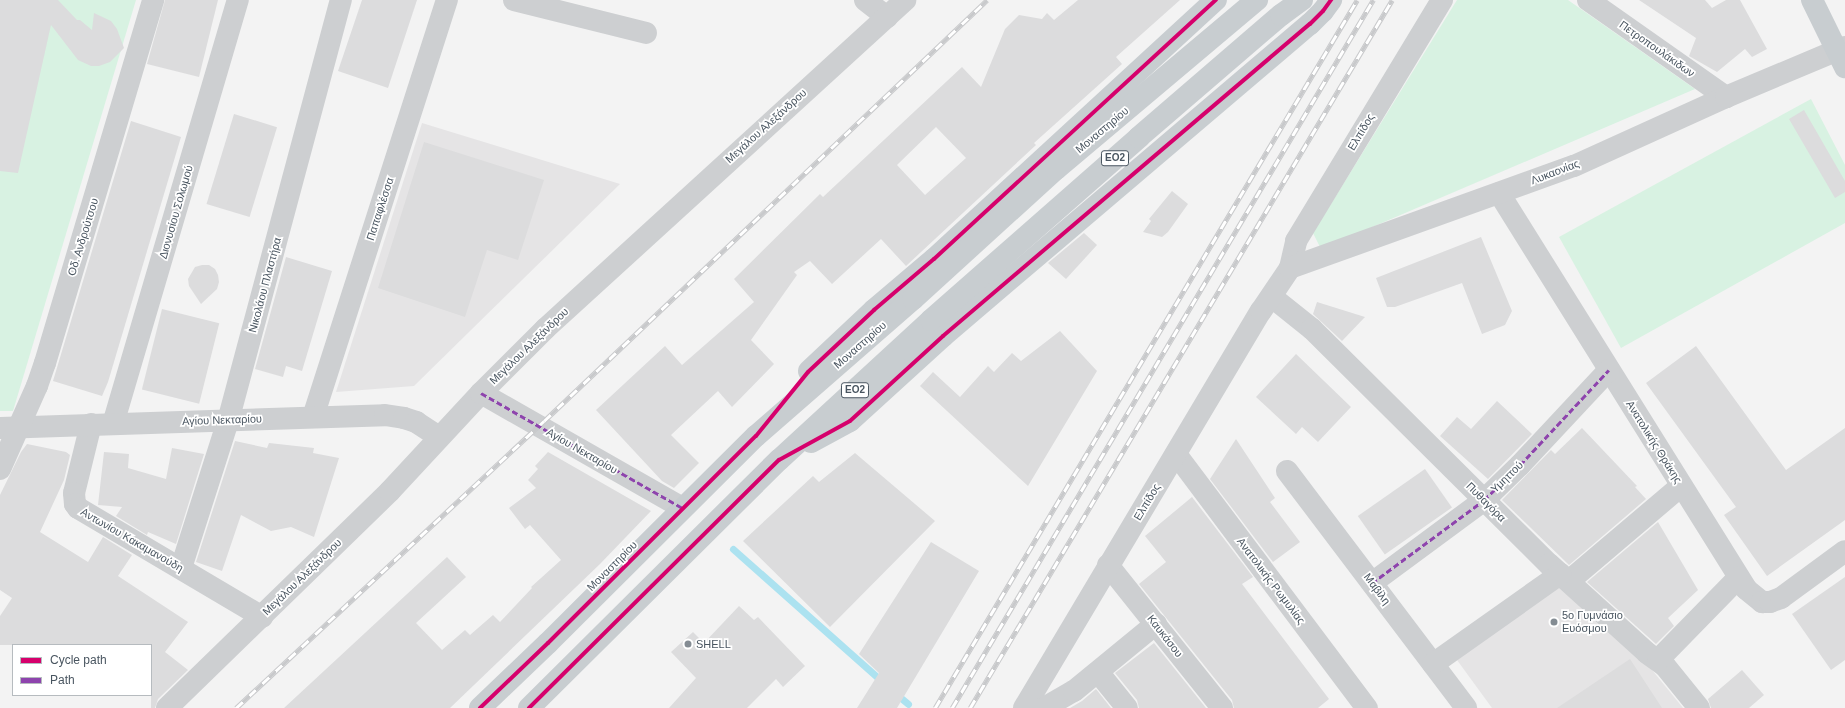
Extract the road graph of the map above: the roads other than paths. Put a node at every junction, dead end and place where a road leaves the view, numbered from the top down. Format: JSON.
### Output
{"nodes":[{"id":1,"x":153,"y":0,"type":"edge"},
{"id":2,"x":238,"y":0,"type":"edge"},
{"id":3,"x":341,"y":0,"type":"edge"},
{"id":4,"x":447,"y":0,"type":"edge"},
{"id":5,"x":514,"y":0,"type":"edge"},
{"id":6,"x":865,"y":0,"type":"edge"},
{"id":7,"x":905,"y":0,"type":"edge"},
{"id":8,"x":1216,"y":0,"type":"edge"},
{"id":9,"x":1257,"y":0,"type":"edge"},
{"id":10,"x":1302,"y":0,"type":"edge"},
{"id":11,"x":1331,"y":0,"type":"edge"},
{"id":12,"x":1442,"y":0,"type":"edge"},
{"id":13,"x":1588,"y":0,"type":"edge"},
{"id":14,"x":1812,"y":0,"type":"edge"},
{"id":15,"x":887,"y":17,"type":"junction"},
{"id":16,"x":646,"y":33,"type":"dead end"},
{"id":17,"x":1842,"y":54,"type":"edge"},
{"id":18,"x":1726,"y":97,"type":"junction"},
{"id":19,"x":1498,"y":193,"type":"junction"},
{"id":20,"x":1290,"y":268,"type":"junction"},
{"id":21,"x":1272,"y":297,"type":"junction"},
{"id":22,"x":1609,"y":370,"type":"junction"},
{"id":23,"x":481,"y":393,"type":"junction"},
{"id":24,"x":313,"y":417,"type":"junction"},
{"id":25,"x":228,"y":420,"type":"junction"},
{"id":26,"x":91,"y":424,"type":"junction"},
{"id":27,"x":113,"y":424,"type":"junction"},
{"id":28,"x":10,"y":428,"type":"edge"},
{"id":29,"x":756,"y":436,"type":"junction"},
{"id":30,"x":440,"y":437,"type":"junction"},
{"id":31,"x":1176,"y":454,"type":"junction"},
{"id":32,"x":779,"y":460,"type":"junction"},
{"id":33,"x":0,"y":469,"type":"edge"},
{"id":34,"x":1287,"y":471,"type":"dead end"},
{"id":35,"x":1681,"y":486,"type":"junction"},
{"id":36,"x":1484,"y":500,"type":"junction"},
{"id":37,"x":683,"y":508,"type":"junction"},
{"id":38,"x":1845,"y":551,"type":"edge"},
{"id":39,"x":1108,"y":564,"type":"junction"},
{"id":40,"x":181,"y":568,"type":"junction"},
{"id":41,"x":1565,"y":578,"type":"junction"},
{"id":42,"x":1738,"y":578,"type":"junction"},
{"id":43,"x":1372,"y":583,"type":"junction"},
{"id":44,"x":262,"y":617,"type":"junction"},
{"id":45,"x":1156,"y":624,"type":"junction"},
{"id":46,"x":1658,"y":660,"type":"junction"},
{"id":47,"x":1433,"y":664,"type":"junction"},
{"id":48,"x":1098,"y":672,"type":"junction"},
{"id":49,"x":1035,"y":707,"type":"edge"},
{"id":50,"x":167,"y":708,"type":"edge"},
{"id":51,"x":480,"y":708,"type":"edge"},
{"id":52,"x":529,"y":708,"type":"edge"},
{"id":53,"x":1127,"y":708,"type":"edge"},
{"id":54,"x":1222,"y":708,"type":"edge"},
{"id":55,"x":1366,"y":708,"type":"edge"},
{"id":56,"x":1466,"y":708,"type":"edge"},
{"id":57,"x":1699,"y":708,"type":"edge"}],
"edges":[{"from":1,"to":28,"type":"street","name":"Οδ. Ανδρούτσου"},
{"from":2,"to":27,"type":"street","name":"Διονυσίου Σολωμού"},
{"from":3,"to":25,"type":"street","name":"Νικολάου Πλαστήρα"},
{"from":4,"to":24,"type":"street","name":"Παπαφλέσσα"},
{"from":5,"to":16,"type":"street"},
{"from":6,"to":15,"type":"street"},
{"from":7,"to":15,"type":"street","name":"Μεγάλου Αλεξάνδρου"},
{"from":8,"to":29,"type":"main road"},
{"from":9,"to":29,"type":"main road","name":"Μοναστηρίου","number":"ΕΟ2"},
{"from":10,"to":32,"type":"main road","number":"ΕΟ2"},
{"from":11,"to":32,"type":"main road"},
{"from":12,"to":20,"type":"street","name":"Ελπίδος"},
{"from":13,"to":18,"type":"street","name":"Πετροπουλάκιδων"},
{"from":14,"to":17,"type":"main road"},
{"from":15,"to":23,"type":"street","name":"Μεγάλου Αλεξάνδρου"},
{"from":17,"to":18,"type":"street","name":"Λυκαονίας"},
{"from":18,"to":19,"type":"street","name":"Λυκαονίας"},
{"from":19,"to":20,"type":"street","name":"Λυκαονίας"},
{"from":19,"to":22,"type":"street","name":"Ανατολικής Θράκης"},
{"from":20,"to":21,"type":"street"},
{"from":21,"to":31,"type":"street","name":"Ελπίδος"},
{"from":21,"to":36,"type":"street","name":"Πυθαγόρα"},
{"from":22,"to":35,"type":"street","name":"Ανατολικής Θράκης"},
{"from":22,"to":36,"type":"street","name":"Υμηττού"},
{"from":23,"to":30,"type":"street","name":"Μεγάλου Αλεξάνδρου"},
{"from":23,"to":37,"type":"street","name":"Αγίου Νεκταρίου"},
{"from":24,"to":25,"type":"street","name":"Αγίου Νεκταρίου"},
{"from":24,"to":30,"type":"street","name":"Αγίου Νεκταρίου"},
{"from":25,"to":27,"type":"street","name":"Αγίου Νεκταρίου"},
{"from":25,"to":40,"type":"street","name":"Νικολάου Πλαστήρα"},
{"from":26,"to":27,"type":"street","name":"Αγίου Νεκταρίου"},
{"from":26,"to":28,"type":"street","name":"Αγίου Νεκταρίου"},
{"from":26,"to":40,"type":"street","name":"Αντωνίου Κακαμανούδη"},
{"from":28,"to":33,"type":"street","name":"Οδ. Ανδρούτσου"},
{"from":29,"to":37,"type":"main road","name":"Μοναστηρίου","number":"ΕΟ2"},
{"from":30,"to":44,"type":"street","name":"Μεγάλου Αλεξάνδρου"},
{"from":31,"to":39,"type":"street","name":"Ελπίδος"},
{"from":31,"to":55,"type":"street","name":"Ανατολικής Ρωμυλίας"},
{"from":32,"to":52,"type":"main road","number":"ΕΟ2"},
{"from":34,"to":43,"type":"street","name":"Μαβίλη"},
{"from":35,"to":41,"type":"street"},
{"from":35,"to":42,"type":"street","name":"Ανατολικής Θράκης"},
{"from":36,"to":41,"type":"street","name":"Πυθαγόρα"},
{"from":36,"to":43,"type":"street","name":"Υμηττού"},
{"from":37,"to":51,"type":"main road","name":"Μοναστηρίου","number":"ΕΟ2"},
{"from":38,"to":42,"type":"street","name":"Ανατολικής Θράκης"},
{"from":39,"to":45,"type":"street","name":"Καυκάσου"},
{"from":39,"to":49,"type":"street","name":"Ελπίδος"},
{"from":40,"to":44,"type":"street","name":"Αντωνίου Κακαμανούδη"},
{"from":41,"to":46,"type":"street","name":"Πυθαγόρα"},
{"from":41,"to":47,"type":"street"},
{"from":42,"to":46,"type":"street"},
{"from":43,"to":47,"type":"street","name":"Μαβίλη"},
{"from":44,"to":50,"type":"street","name":"Μεγάλου Αλεξάνδρου"},
{"from":45,"to":48,"type":"street"},
{"from":45,"to":54,"type":"street","name":"Καυκάσου"},
{"from":46,"to":57,"type":"street","name":"Πυθαγόρα"},
{"from":47,"to":56,"type":"street","name":"Μαβίλη"},
{"from":48,"to":49,"type":"street"},
{"from":48,"to":53,"type":"street"}]}
